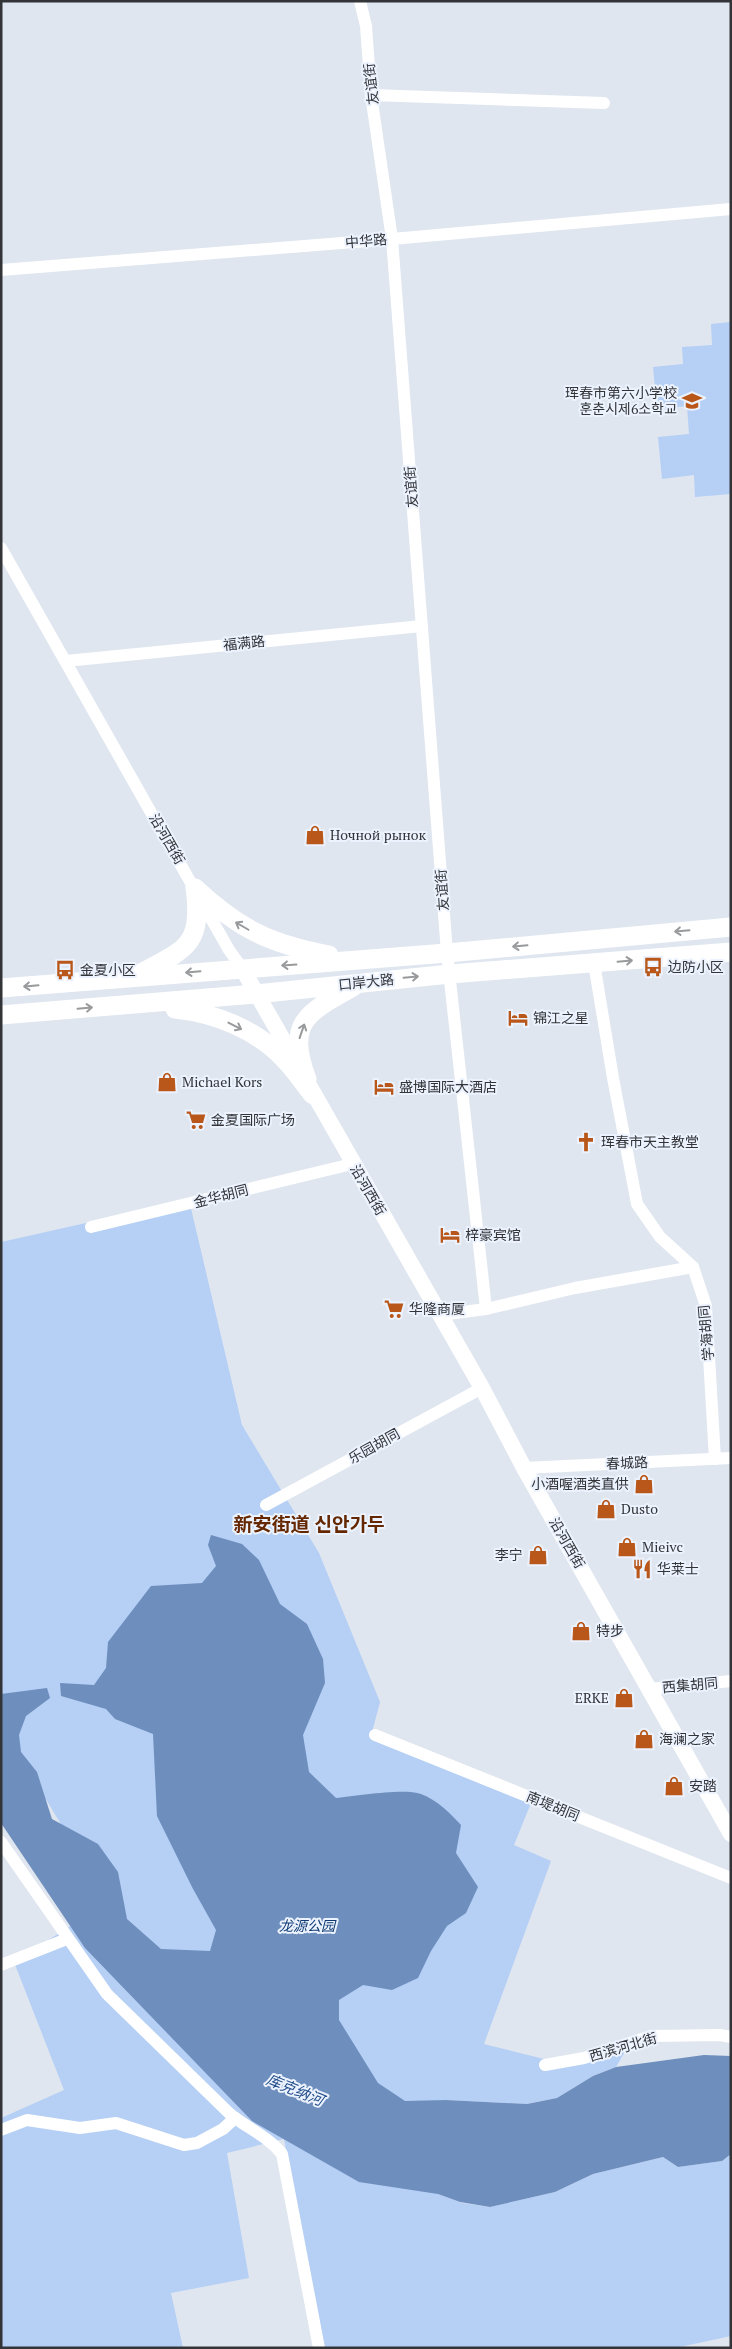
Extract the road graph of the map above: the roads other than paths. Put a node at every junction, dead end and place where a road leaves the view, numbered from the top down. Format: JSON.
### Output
{"nodes":[{"id":1,"x":360,"y":1,"type":"edge"},
{"id":2,"x":371,"y":94,"type":"junction"},
{"id":3,"x":604,"y":103,"type":"dead end"},
{"id":4,"x":731,"y":209,"type":"edge"},
{"id":5,"x":392,"y":239,"type":"junction"},
{"id":6,"x":1,"y":270,"type":"edge"},
{"id":7,"x":1,"y":548,"type":"edge"},
{"id":8,"x":422,"y":626,"type":"junction"},
{"id":9,"x":66,"y":661,"type":"junction"},
{"id":10,"x":195,"y":888,"type":"junction"},
{"id":11,"x":731,"y":927,"type":"edge"},
{"id":12,"x":731,"y":952,"type":"edge"},
{"id":13,"x":447,"y":953,"type":"junction"},
{"id":14,"x":355,"y":960,"type":"junction"},
{"id":15,"x":594,"y":963,"type":"junction"},
{"id":16,"x":242,"y":968,"type":"junction"},
{"id":17,"x":450,"y":974,"type":"junction"},
{"id":18,"x":132,"y":978,"type":"junction"},
{"id":19,"x":362,"y":982,"type":"junction"},
{"id":20,"x":1,"y":988,"type":"edge"},
{"id":21,"x":256,"y":994,"type":"junction"},
{"id":22,"x":137,"y":1004,"type":"junction"},
{"id":23,"x":1,"y":1015,"type":"edge"},
{"id":24,"x":313,"y":1094,"type":"junction"},
{"id":25,"x":352,"y":1164,"type":"junction"},
{"id":26,"x":90,"y":1227,"type":"dead end"},
{"id":27,"x":692,"y":1267,"type":"junction"},
{"id":28,"x":486,"y":1309,"type":"junction"},
{"id":29,"x":440,"y":1315,"type":"junction"},
{"id":30,"x":482,"y":1388,"type":"junction"},
{"id":31,"x":731,"y":1458,"type":"edge"},
{"id":32,"x":714,"y":1459,"type":"junction"},
{"id":33,"x":524,"y":1468,"type":"junction"},
{"id":34,"x":266,"y":1505,"type":"dead end"},
{"id":35,"x":731,"y":1681,"type":"edge"},
{"id":36,"x":649,"y":1689,"type":"junction"},
{"id":37,"x":375,"y":1735,"type":"dead end"},
{"id":38,"x":731,"y":1834,"type":"edge"},
{"id":39,"x":1,"y":1842,"type":"edge"},
{"id":40,"x":731,"y":1878,"type":"edge"},
{"id":41,"x":67,"y":1939,"type":"junction"},
{"id":42,"x":1,"y":1965,"type":"edge"},
{"id":43,"x":731,"y":2037,"type":"edge"},
{"id":44,"x":545,"y":2065,"type":"dead end"},
{"id":45,"x":235,"y":2118,"type":"junction"},
{"id":46,"x":1,"y":2130,"type":"edge"},
{"id":47,"x":319,"y":2348,"type":"edge"}],
"edges":[{"from":1,"to":2,"type":"street","name":"友谊街"},
{"from":2,"to":3,"type":"street"},
{"from":2,"to":5,"type":"street","name":"友谊街"},
{"from":4,"to":5,"type":"street","name":"中华路"},
{"from":5,"to":6,"type":"street","name":"中华路"},
{"from":5,"to":8,"type":"street","name":"友谊街"},
{"from":7,"to":9,"type":"street","name":"沿河西街"},
{"from":8,"to":9,"type":"street","name":"福满路"},
{"from":8,"to":13,"type":"street","name":"友谊街"},
{"from":9,"to":10,"type":"street","name":"沿河西街"},
{"from":14,"to":10,"type":"highway","one_way":true},
{"from":10,"to":16,"type":"street","name":"沿河西街"},
{"from":10,"to":18,"type":"highway"},
{"from":11,"to":13,"type":"highway","name":"口岸大路","one_way":true},
{"from":15,"to":12,"type":"highway","name":"口岸大路","one_way":true},
{"from":13,"to":14,"type":"highway","name":"口岸大路"},
{"from":13,"to":17,"type":"street","name":"友谊街"},
{"from":14,"to":16,"type":"highway","name":"口岸大路","one_way":true},
{"from":15,"to":17,"type":"highway","name":"口岸大路"},
{"from":15,"to":27,"type":"street","name":"学海胡同"},
{"from":16,"to":18,"type":"highway","name":"口岸大路","one_way":true},
{"from":16,"to":21,"type":"main road","name":"沿河西街"},
{"from":19,"to":17,"type":"highway","name":"口岸大路","one_way":true},
{"from":17,"to":28,"type":"street","name":"友谊街"},
{"from":18,"to":20,"type":"highway","name":"口岸大路","one_way":true},
{"from":19,"to":21,"type":"highway","name":"口岸大路"},
{"from":24,"to":19,"type":"highway","one_way":true},
{"from":21,"to":22,"type":"highway","name":"口岸大路"},
{"from":21,"to":24,"type":"main road","name":"沿河西街"},
{"from":23,"to":22,"type":"highway","name":"口岸大路","one_way":true},
{"from":22,"to":24,"type":"highway","one_way":true},
{"from":24,"to":25,"type":"main road","name":"沿河西街"},
{"from":25,"to":26,"type":"street","name":"金华胡同"},
{"from":25,"to":29,"type":"main road","name":"沿河西街"},
{"from":27,"to":28,"type":"street"},
{"from":27,"to":32,"type":"street","name":"学海胡同"},
{"from":28,"to":29,"type":"street"},
{"from":29,"to":30,"type":"main road","name":"沿河西街"},
{"from":30,"to":33,"type":"main road","name":"沿河西街"},
{"from":30,"to":34,"type":"street","name":"乐园胡同"},
{"from":31,"to":32,"type":"street","name":"春城路"},
{"from":32,"to":33,"type":"street","name":"春城路"},
{"from":33,"to":36,"type":"main road","name":"沿河西街"},
{"from":35,"to":36,"type":"street","name":"西集胡同"},
{"from":36,"to":38,"type":"main road","name":"沿河西街"},
{"from":37,"to":40,"type":"street","name":"南堤胡同"},
{"from":39,"to":41,"type":"street"},
{"from":41,"to":42,"type":"street"},
{"from":41,"to":45,"type":"street"},
{"from":43,"to":44,"type":"street","name":"西滨河北街"},
{"from":45,"to":46,"type":"street"},
{"from":45,"to":47,"type":"street"}]}
